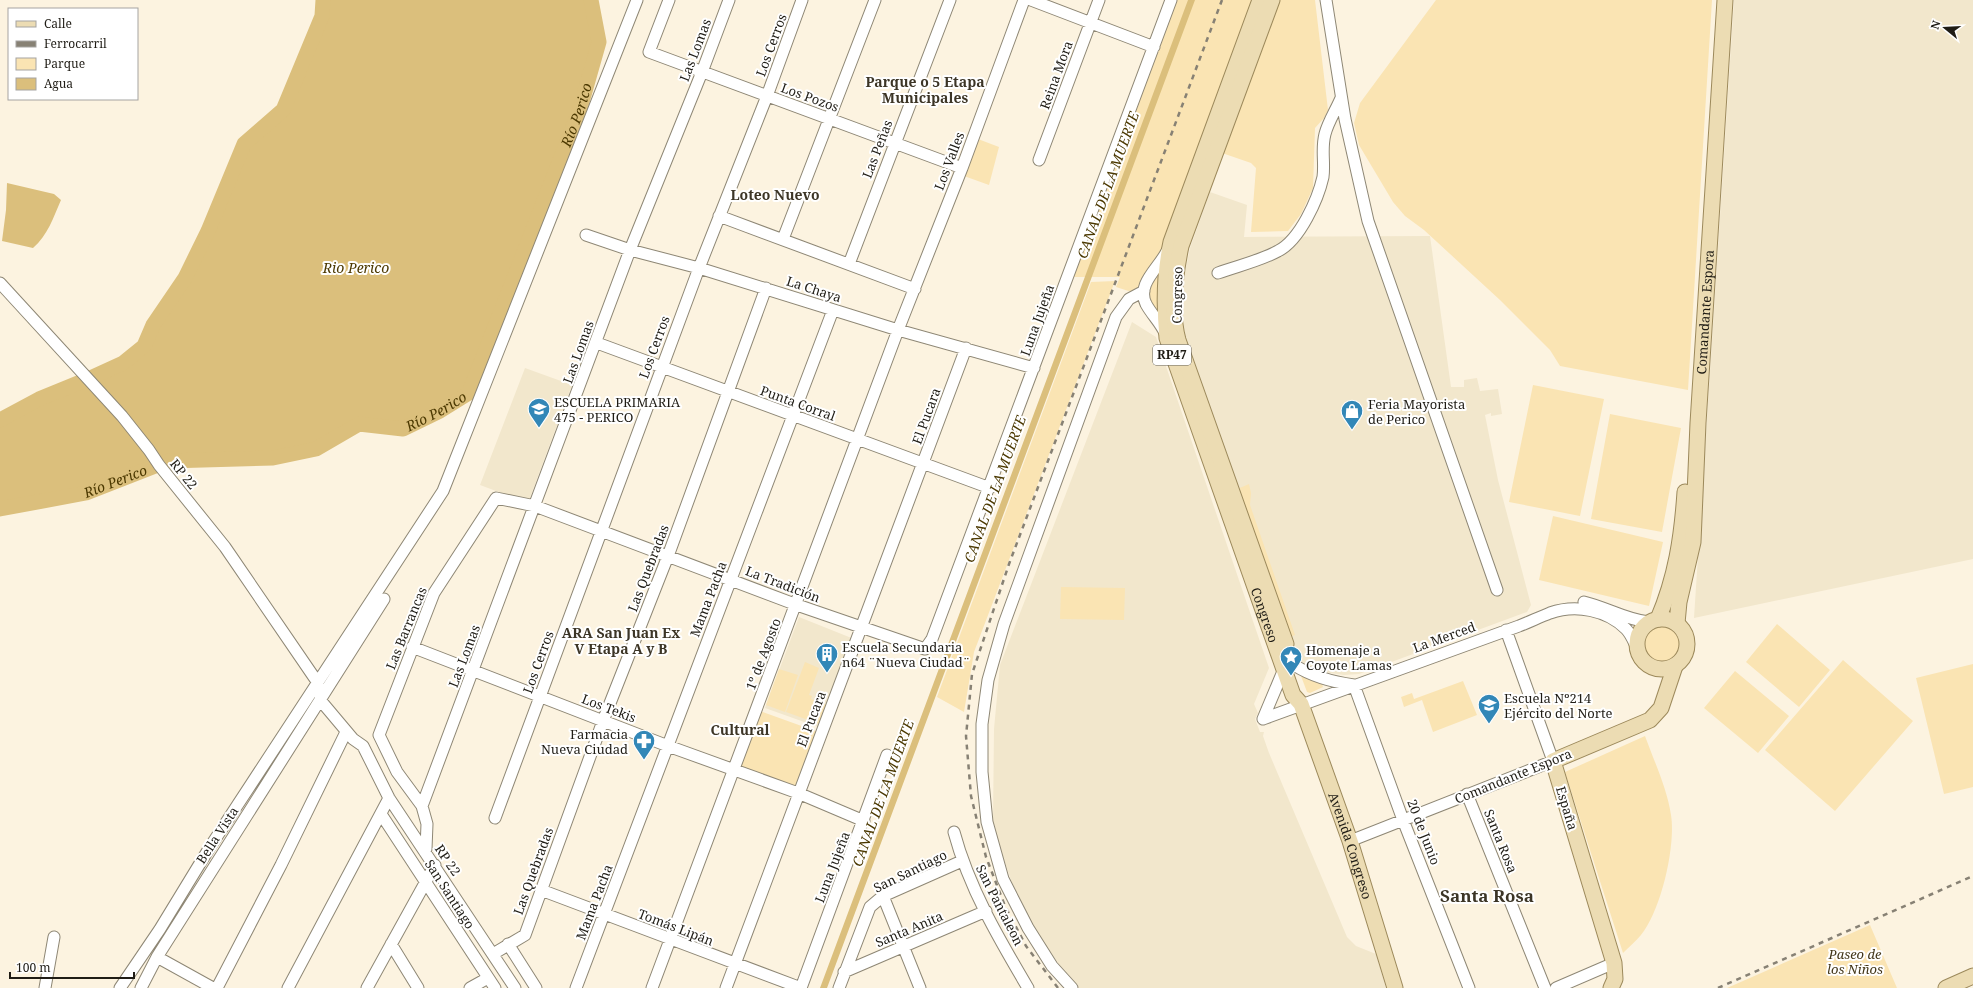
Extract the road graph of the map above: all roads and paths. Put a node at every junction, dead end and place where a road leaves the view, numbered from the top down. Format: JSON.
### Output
{"nodes":[{"id":1,"x":637,"y":0,"type":"edge"},
{"id":2,"x":669,"y":0,"type":"edge"},
{"id":3,"x":729,"y":0,"type":"edge"},
{"id":4,"x":802,"y":0,"type":"edge"},
{"id":5,"x":875,"y":0,"type":"edge"},
{"id":6,"x":950,"y":0,"type":"edge"},
{"id":7,"x":1024,"y":0,"type":"edge"},
{"id":8,"x":1030,"y":0,"type":"edge"},
{"id":9,"x":1099,"y":0,"type":"edge"},
{"id":10,"x":1171,"y":0,"type":"edge"},
{"id":11,"x":1260,"y":0,"type":"edge"},
{"id":12,"x":1272,"y":0,"type":"edge"},
{"id":13,"x":1326,"y":0,"type":"edge"},
{"id":14,"x":1716,"y":0,"type":"edge"},
{"id":15,"x":1725,"y":0,"type":"edge"},
{"id":16,"x":1090,"y":23,"type":"junction"},
{"id":17,"x":1154,"y":47,"type":"junction"},
{"id":18,"x":702,"y":72,"type":"junction"},
{"id":19,"x":766,"y":96,"type":"junction"},
{"id":20,"x":1341,"y":96,"type":"junction"},
{"id":21,"x":830,"y":119,"type":"junction"},
{"id":22,"x":894,"y":143,"type":"junction"},
{"id":23,"x":1040,"y":160,"type":"dead end"},
{"id":24,"x":962,"y":168,"type":"junction"},
{"id":25,"x":720,"y":216,"type":"junction"},
{"id":26,"x":586,"y":235,"type":"dead end"},
{"id":27,"x":783,"y":239,"type":"junction"},
{"id":28,"x":1171,"y":242,"type":"junction"},
{"id":29,"x":630,"y":250,"type":"junction"},
{"id":30,"x":849,"y":264,"type":"junction"},
{"id":31,"x":699,"y":268,"type":"junction"},
{"id":32,"x":1218,"y":273,"type":"dead end"},
{"id":33,"x":0,"y":284,"type":"edge"},
{"id":34,"x":766,"y":288,"type":"junction"},
{"id":35,"x":915,"y":289,"type":"junction"},
{"id":36,"x":1144,"y":291,"type":"junction"},
{"id":37,"x":833,"y":310,"type":"junction"},
{"id":38,"x":898,"y":330,"type":"junction"},
{"id":39,"x":1167,"y":338,"type":"junction"},
{"id":40,"x":597,"y":343,"type":"junction"},
{"id":41,"x":966,"y":348,"type":"junction"},
{"id":42,"x":662,"y":367,"type":"junction"},
{"id":43,"x":1034,"y":368,"type":"junction"},
{"id":44,"x":727,"y":392,"type":"junction"},
{"id":45,"x":793,"y":416,"type":"junction"},
{"id":46,"x":858,"y":439,"type":"junction"},
{"id":47,"x":923,"y":464,"type":"junction"},
{"id":48,"x":990,"y":488,"type":"junction"},
{"id":49,"x":496,"y":498,"type":"joint"},
{"id":50,"x":535,"y":506,"type":"junction"},
{"id":51,"x":601,"y":533,"type":"junction"},
{"id":52,"x":668,"y":556,"type":"junction"},
{"id":53,"x":730,"y":580,"type":"junction"},
{"id":54,"x":1497,"y":590,"type":"dead end"},
{"id":55,"x":384,"y":599,"type":"dead end"},
{"id":56,"x":797,"y":605,"type":"junction"},
{"id":57,"x":1654,"y":620,"type":"junction"},
{"id":58,"x":1677,"y":623,"type":"junction"},
{"id":59,"x":861,"y":628,"type":"junction"},
{"id":60,"x":1506,"y":630,"type":"junction"},
{"id":61,"x":412,"y":647,"type":"junction"},
{"id":62,"x":1637,"y":648,"type":"junction"},
{"id":63,"x":926,"y":649,"type":"joint"},
{"id":64,"x":1676,"y":666,"type":"junction"},
{"id":65,"x":1289,"y":667,"type":"junction"},
{"id":66,"x":1651,"y":668,"type":"junction"},
{"id":67,"x":473,"y":671,"type":"junction"},
{"id":68,"x":318,"y":683,"type":"junction"},
{"id":69,"x":1354,"y":685,"type":"junction"},
{"id":70,"x":540,"y":697,"type":"junction"},
{"id":71,"x":1664,"y":698,"type":"junction"},
{"id":72,"x":321,"y":701,"type":"junction"},
{"id":73,"x":1301,"y":704,"type":"junction"},
{"id":74,"x":603,"y":721,"type":"junction"},
{"id":75,"x":346,"y":732,"type":"junction"},
{"id":76,"x":668,"y":746,"type":"junction"},
{"id":77,"x":887,"y":755,"type":"dead end"},
{"id":78,"x":1553,"y":761,"type":"junction"},
{"id":79,"x":734,"y":770,"type":"junction"},
{"id":80,"x":798,"y":793,"type":"junction"},
{"id":81,"x":1467,"y":794,"type":"junction"},
{"id":82,"x":389,"y":798,"type":"junction"},
{"id":83,"x":422,"y":806,"type":"junction"},
{"id":84,"x":381,"y":814,"type":"junction"},
{"id":85,"x":495,"y":818,"type":"dead end"},
{"id":86,"x":1403,"y":820,"type":"junction"},
{"id":87,"x":864,"y":821,"type":"junction"},
{"id":88,"x":954,"y":832,"type":"dead end"},
{"id":89,"x":1350,"y":841,"type":"junction"},
{"id":90,"x":426,"y":849,"type":"dead end"},
{"id":91,"x":962,"y":861,"type":"junction"},
{"id":92,"x":435,"y":865,"type":"junction"},
{"id":93,"x":425,"y":882,"type":"junction"},
{"id":94,"x":541,"y":890,"type":"junction"},
{"id":95,"x":883,"y":896,"type":"junction"},
{"id":96,"x":986,"y":912,"type":"junction"},
{"id":97,"x":604,"y":914,"type":"junction"},
{"id":98,"x":54,"y":937,"type":"dead end"},
{"id":99,"x":670,"y":940,"type":"junction"},
{"id":100,"x":391,"y":944,"type":"junction"},
{"id":101,"x":508,"y":944,"type":"junction"},
{"id":102,"x":904,"y":947,"type":"junction"},
{"id":103,"x":493,"y":954,"type":"junction"},
{"id":104,"x":157,"y":957,"type":"junction"},
{"id":105,"x":1614,"y":963,"type":"junction"},
{"id":106,"x":735,"y":964,"type":"junction"},
{"id":107,"x":844,"y":972,"type":"junction"},
{"id":108,"x":1973,"y":976,"type":"edge"},
{"id":109,"x":488,"y":978,"type":"junction"},
{"id":110,"x":1025,"y":987,"type":"edge"},
{"id":111,"x":45,"y":988,"type":"edge"},
{"id":112,"x":120,"y":988,"type":"edge"},
{"id":113,"x":141,"y":988,"type":"edge"},
{"id":114,"x":213,"y":988,"type":"edge"},
{"id":115,"x":217,"y":988,"type":"edge"},
{"id":116,"x":288,"y":988,"type":"edge"},
{"id":117,"x":367,"y":988,"type":"edge"},
{"id":118,"x":418,"y":988,"type":"edge"},
{"id":119,"x":470,"y":988,"type":"edge"},
{"id":120,"x":495,"y":988,"type":"edge"},
{"id":121,"x":514,"y":988,"type":"edge"},
{"id":122,"x":536,"y":988,"type":"edge"},
{"id":123,"x":576,"y":988,"type":"edge"},
{"id":124,"x":652,"y":988,"type":"edge"},
{"id":125,"x":726,"y":988,"type":"edge"},
{"id":126,"x":801,"y":988,"type":"edge"},
{"id":127,"x":839,"y":988,"type":"edge"},
{"id":128,"x":920,"y":988,"type":"edge"},
{"id":129,"x":1072,"y":988,"type":"edge"},
{"id":130,"x":1395,"y":988,"type":"edge"},
{"id":131,"x":1470,"y":988,"type":"edge"},
{"id":132,"x":1546,"y":988,"type":"edge"},
{"id":133,"x":1556,"y":988,"type":"edge"},
{"id":134,"x":1611,"y":988,"type":"edge"},
{"id":135,"x":1946,"y":988,"type":"edge"}],
"edges":[{"from":1,"to":68,"type":"street"},
{"from":2,"to":18,"type":"street","name":"Los Pozos"},
{"from":3,"to":18,"type":"street","name":"Las Lomas"},
{"from":4,"to":19,"type":"street","name":"Los Cerros"},
{"from":5,"to":21,"type":"street"},
{"from":6,"to":22,"type":"street","name":"Las Peñas"},
{"from":7,"to":24,"type":"street","name":"Los Valles"},
{"from":8,"to":16,"type":"street"},
{"from":9,"to":16,"type":"street","name":"Reina Mora"},
{"from":10,"to":17,"type":"street","name":"Luna Jujeña"},
{"from":11,"to":28,"type":"main road","name":"Congreso","number":"RP47"},
{"from":12,"to":65,"type":"main road","name":"Congreso","number":"RP47"},
{"from":13,"to":20,"type":"street"},
{"from":14,"to":57,"type":"main road","name":"Comandante Espora"},
{"from":15,"to":58,"type":"main road","name":"Comandante Espora"},
{"from":16,"to":17,"type":"street"},
{"from":16,"to":23,"type":"street","name":"Reina Mora"},
{"from":17,"to":43,"type":"street","name":"Luna Jujeña"},
{"from":18,"to":19,"type":"street","name":"Los Pozos"},
{"from":18,"to":29,"type":"street","name":"Las Lomas"},
{"from":19,"to":21,"type":"street","name":"Los Pozos"},
{"from":19,"to":25,"type":"street","name":"Los Cerros"},
{"from":20,"to":32,"type":"street"},
{"from":20,"to":54,"type":"street"},
{"from":21,"to":22,"type":"street","name":"Los Pozos"},
{"from":21,"to":27,"type":"street"},
{"from":22,"to":24,"type":"street","name":"Los Pozos"},
{"from":22,"to":30,"type":"street","name":"Las Peñas"},
{"from":24,"to":35,"type":"street","name":"Los Valles"},
{"from":25,"to":27,"type":"street"},
{"from":25,"to":31,"type":"street","name":"Los Cerros"},
{"from":26,"to":29,"type":"street","name":"La Chaya"},
{"from":27,"to":30,"type":"street"},
{"from":28,"to":36,"type":"street"},
{"from":28,"to":39,"type":"main road","name":"Congreso","number":"RP47"},
{"from":29,"to":31,"type":"street","name":"La Chaya"},
{"from":29,"to":40,"type":"street","name":"Las Lomas"},
{"from":30,"to":35,"type":"street"},
{"from":31,"to":34,"type":"street","name":"La Chaya"},
{"from":31,"to":42,"type":"street","name":"Los Cerros"},
{"from":33,"to":68,"type":"street","name":"RP 22"},
{"from":34,"to":37,"type":"street","name":"La Chaya"},
{"from":34,"to":44,"type":"street","name":"Las Quebradas"},
{"from":35,"to":38,"type":"street","name":"Los Valles"},
{"from":36,"to":39,"type":"street"},
{"from":36,"to":129,"type":"street"},
{"from":37,"to":38,"type":"street","name":"La Chaya"},
{"from":37,"to":45,"type":"street","name":"Mama Pacha"},
{"from":38,"to":41,"type":"street","name":"La Chaya"},
{"from":38,"to":46,"type":"street","name":"1º de Agosto"},
{"from":39,"to":65,"type":"main road","name":"Congreso","number":"RP47"},
{"from":40,"to":42,"type":"street","name":"Punta Corral"},
{"from":40,"to":50,"type":"street","name":"Las Lomas"},
{"from":41,"to":43,"type":"street","name":"La Chaya"},
{"from":41,"to":47,"type":"street","name":"El Pucara"},
{"from":42,"to":44,"type":"street","name":"Punta Corral"},
{"from":42,"to":51,"type":"street","name":"Los Cerros"},
{"from":43,"to":48,"type":"street","name":"Luna Jujeña"},
{"from":44,"to":45,"type":"street","name":"Punta Corral"},
{"from":44,"to":52,"type":"street","name":"Las Quebradas"},
{"from":45,"to":46,"type":"street","name":"Punta Corral"},
{"from":45,"to":53,"type":"street","name":"Mama Pacha"},
{"from":46,"to":47,"type":"street","name":"Punta Corral"},
{"from":46,"to":56,"type":"street","name":"1º de Agosto"},
{"from":47,"to":48,"type":"street","name":"Punta Corral"},
{"from":47,"to":59,"type":"street","name":"El Pucara"},
{"from":48,"to":63,"type":"street","name":"Luna Jujeña"},
{"from":49,"to":50,"type":"street","name":"La Tradición"},
{"from":49,"to":61,"type":"street","name":"Las Barrancas"},
{"from":50,"to":51,"type":"street","name":"La Tradición"},
{"from":50,"to":67,"type":"street","name":"Las Lomas"},
{"from":51,"to":52,"type":"street","name":"La Tradición"},
{"from":51,"to":70,"type":"street","name":"Los Cerros"},
{"from":52,"to":53,"type":"street","name":"La Tradición"},
{"from":52,"to":74,"type":"street","name":"Las Quebradas"},
{"from":53,"to":56,"type":"street","name":"La Tradición"},
{"from":53,"to":76,"type":"street","name":"Mama Pacha"},
{"from":55,"to":72,"type":"street","name":"Bella Vista"},
{"from":56,"to":59,"type":"street","name":"La Tradición"},
{"from":56,"to":79,"type":"street","name":"1º de Agosto"},
{"from":57,"to":58,"type":"main road"},
{"from":57,"to":60,"type":"street"},
{"from":57,"to":62,"type":"main road"},
{"from":58,"to":64,"type":"main road"},
{"from":59,"to":63,"type":"street","name":"La Tradición"},
{"from":59,"to":80,"type":"street","name":"El Pucara"},
{"from":60,"to":62,"type":"street"},
{"from":60,"to":69,"type":"street","name":"La Merced"},
{"from":60,"to":78,"type":"street","name":"España"},
{"from":61,"to":67,"type":"street","name":"Los Tekis"},
{"from":61,"to":83,"type":"street","name":"Las Barrancas"},
{"from":62,"to":66,"type":"main road"},
{"from":64,"to":66,"type":"main road"},
{"from":64,"to":71,"type":"main road","name":"Comandante Espora"},
{"from":65,"to":69,"type":"street"},
{"from":65,"to":73,"type":"main road","name":"Congreso","number":"RP47"},
{"from":65,"to":73,"type":"street","name":"La Merced"},
{"from":66,"to":71,"type":"main road"},
{"from":67,"to":70,"type":"street","name":"Los Tekis"},
{"from":67,"to":83,"type":"street","name":"Las Lomas"},
{"from":68,"to":72,"type":"street","name":"RP 22"},
{"from":68,"to":112,"type":"street"},
{"from":69,"to":73,"type":"street","name":"La Merced"},
{"from":69,"to":86,"type":"street","name":"20 de Junio"},
{"from":70,"to":74,"type":"street","name":"Los Tekis"},
{"from":70,"to":85,"type":"street","name":"Los Cerros"},
{"from":71,"to":78,"type":"main road","name":"Comandante Espora"},
{"from":72,"to":75,"type":"street"},
{"from":72,"to":104,"type":"street","name":"Bella Vista"},
{"from":73,"to":89,"type":"main road","name":"Avenida Congreso","number":"RP47"},
{"from":74,"to":76,"type":"street","name":"Los Tekis"},
{"from":74,"to":94,"type":"street","name":"Las Quebradas"},
{"from":75,"to":82,"type":"street","name":"RP 22"},
{"from":75,"to":115,"type":"street"},
{"from":76,"to":79,"type":"street","name":"Los Tekis"},
{"from":76,"to":97,"type":"street","name":"Mama Pacha"},
{"from":77,"to":87,"type":"street","name":"Luna Jujeña"},
{"from":78,"to":81,"type":"street","name":"Comandante Espora"},
{"from":78,"to":105,"type":"main road","name":"España"},
{"from":79,"to":80,"type":"street","name":"Los Tekis"},
{"from":79,"to":99,"type":"street","name":"1º de Agosto"},
{"from":80,"to":87,"type":"street","name":"Los Tekis"},
{"from":80,"to":106,"type":"street","name":"El Pucara"},
{"from":81,"to":86,"type":"street","name":"Comandante Espora"},
{"from":81,"to":132,"type":"street","name":"Santa Rosa"},
{"from":82,"to":84,"type":"street"},
{"from":82,"to":92,"type":"street","name":"RP 22"},
{"from":83,"to":90,"type":"street"},
{"from":84,"to":93,"type":"street","name":"San Santiago"},
{"from":84,"to":116,"type":"street"},
{"from":86,"to":89,"type":"street","name":"Comandante Espora"},
{"from":86,"to":131,"type":"street","name":"20 de Junio"},
{"from":87,"to":126,"type":"street","name":"Luna Jujeña"},
{"from":88,"to":91,"type":"street","name":"San Pantaleon"},
{"from":89,"to":130,"type":"main road","name":"Avenida Congreso","number":"RP47"},
{"from":91,"to":95,"type":"street","name":"San Santiago"},
{"from":91,"to":96,"type":"street","name":"San Pantaleon"},
{"from":92,"to":93,"type":"street"},
{"from":92,"to":103,"type":"street","name":"RP 22"},
{"from":93,"to":100,"type":"street"},
{"from":93,"to":109,"type":"street","name":"San Santiago"},
{"from":94,"to":97,"type":"street","name":"Tomás Lipán"},
{"from":94,"to":101,"type":"street","name":"Las Quebradas"},
{"from":95,"to":102,"type":"street"},
{"from":95,"to":107,"type":"street","name":"San Santiago"},
{"from":96,"to":102,"type":"street","name":"Santa Anita"},
{"from":96,"to":110,"type":"street","name":"San Pantaleon"},
{"from":97,"to":99,"type":"street","name":"Tomás Lipán"},
{"from":97,"to":123,"type":"street","name":"Mama Pacha"},
{"from":98,"to":111,"type":"street"},
{"from":99,"to":106,"type":"street","name":"Tomás Lipán"},
{"from":99,"to":124,"type":"street","name":"1º de Agosto"},
{"from":100,"to":117,"type":"street"},
{"from":100,"to":118,"type":"street"},
{"from":101,"to":103,"type":"street","name":"Las Quebradas"},
{"from":101,"to":122,"type":"street"},
{"from":102,"to":107,"type":"street","name":"Santa Anita"},
{"from":102,"to":128,"type":"street"},
{"from":103,"to":121,"type":"street","name":"RP 22"},
{"from":104,"to":113,"type":"street","name":"Bella Vista"},
{"from":104,"to":114,"type":"street"},
{"from":105,"to":133,"type":"street"},
{"from":105,"to":134,"type":"main road","name":"España"},
{"from":106,"to":125,"type":"street","name":"El Pucara"},
{"from":106,"to":126,"type":"street","name":"Tomás Lipán"},
{"from":107,"to":127,"type":"street"},
{"from":108,"to":135,"type":"main road"},
{"from":109,"to":119,"type":"street"},
{"from":109,"to":120,"type":"street","name":"San Santiago"}]}
